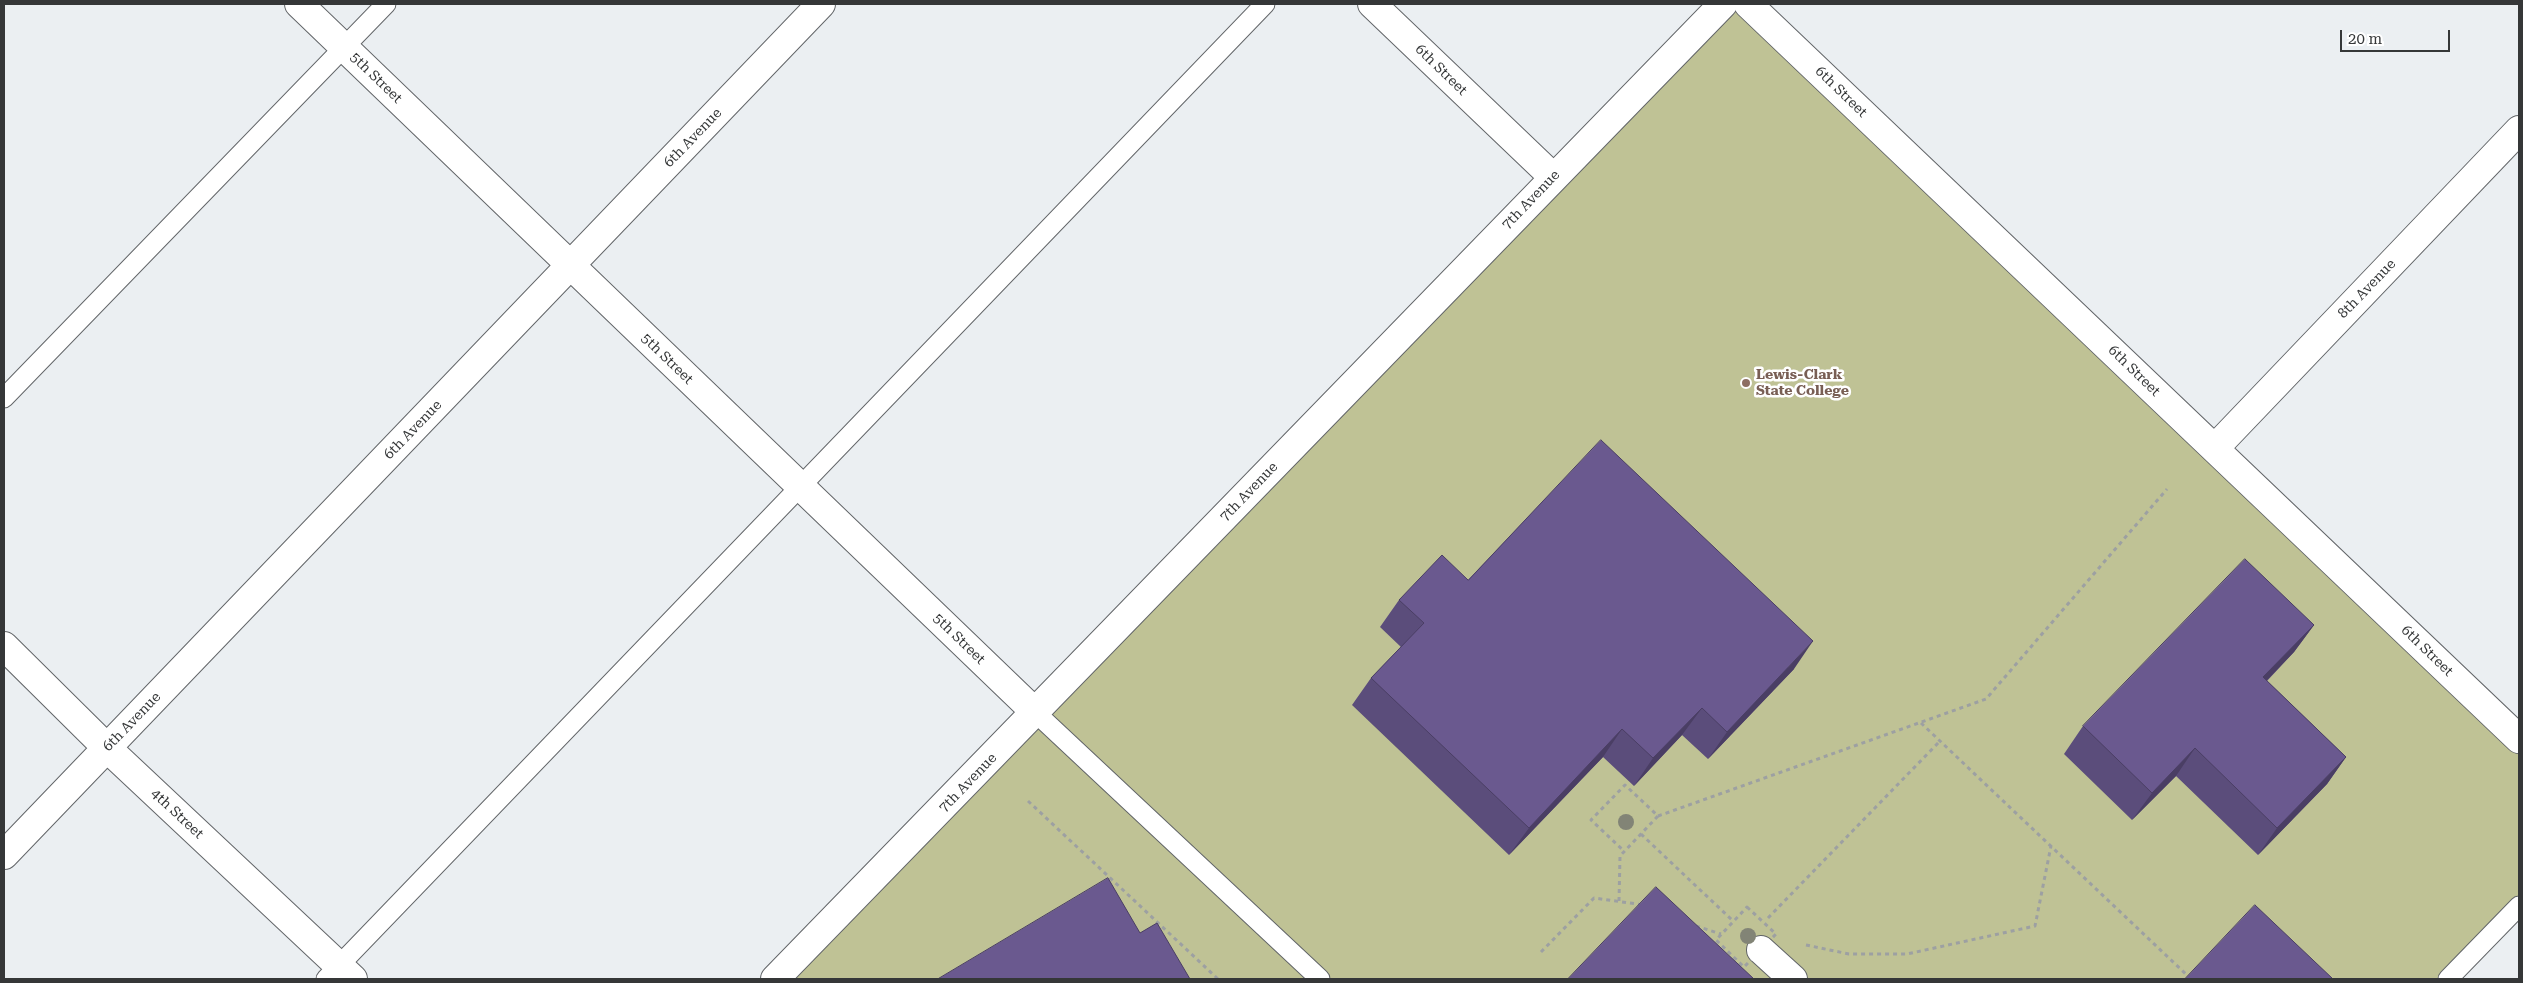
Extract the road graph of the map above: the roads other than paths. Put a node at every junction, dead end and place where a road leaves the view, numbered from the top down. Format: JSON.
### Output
{"nodes":[{"id":1,"x":299,"y":4,"type":"edge"},
{"id":2,"x":386,"y":4,"type":"edge"},
{"id":3,"x":821,"y":4,"type":"edge"},
{"id":4,"x":1265,"y":4,"type":"edge"},
{"id":5,"x":1372,"y":4,"type":"edge"},
{"id":6,"x":1724,"y":4,"type":"edge"},
{"id":7,"x":1748,"y":4,"type":"edge"},
{"id":8,"x":344,"y":47,"type":"junction"},
{"id":9,"x":2519,"y":130,"type":"edge"},
{"id":10,"x":1552,"y":178,"type":"junction"},
{"id":11,"x":571,"y":266,"type":"junction"},
{"id":12,"x":4,"y":398,"type":"edge"},
{"id":13,"x":2215,"y":448,"type":"junction"},
{"id":14,"x":801,"y":488,"type":"junction"},
{"id":15,"x":4,"y":646,"type":"edge"},
{"id":16,"x":1036,"y":713,"type":"junction"},
{"id":17,"x":2519,"y":739,"type":"edge"},
{"id":18,"x":107,"y":748,"type":"junction"},
{"id":19,"x":4,"y":855,"type":"edge"},
{"id":20,"x":2519,"y":906,"type":"edge"},
{"id":21,"x":1770,"y":943,"type":"dead end"},
{"id":22,"x":339,"y":975,"type":"edge"},
{"id":23,"x":775,"y":979,"type":"edge"},
{"id":24,"x":1320,"y":979,"type":"edge"},
{"id":25,"x":1793,"y":979,"type":"edge"},
{"id":26,"x":2448,"y":979,"type":"edge"}],
"edges":[{"from":1,"to":8,"type":"street","name":"5th Street"},
{"from":2,"to":8,"type":"lane"},
{"from":3,"to":11,"type":"street","name":"6th Avenue"},
{"from":4,"to":14,"type":"lane"},
{"from":5,"to":10,"type":"street","name":"6th Street"},
{"from":6,"to":10,"type":"street","name":"7th Avenue"},
{"from":7,"to":13,"type":"street","name":"6th Street"},
{"from":8,"to":11,"type":"street","name":"5th Street"},
{"from":8,"to":12,"type":"lane"},
{"from":9,"to":13,"type":"street","name":"8th Avenue"},
{"from":10,"to":16,"type":"street","name":"7th Avenue"},
{"from":11,"to":14,"type":"street","name":"5th Street"},
{"from":11,"to":18,"type":"street","name":"6th Avenue"},
{"from":13,"to":17,"type":"street","name":"6th Street"},
{"from":14,"to":16,"type":"street","name":"5th Street"},
{"from":14,"to":22,"type":"lane"},
{"from":15,"to":18,"type":"street","name":"4th Street"},
{"from":16,"to":23,"type":"street","name":"7th Avenue"},
{"from":16,"to":24,"type":"lane"},
{"from":18,"to":19,"type":"street","name":"6th Avenue"},
{"from":18,"to":22,"type":"street","name":"4th Street"},
{"from":20,"to":26,"type":"lane"},
{"from":21,"to":25,"type":"street"}]}
